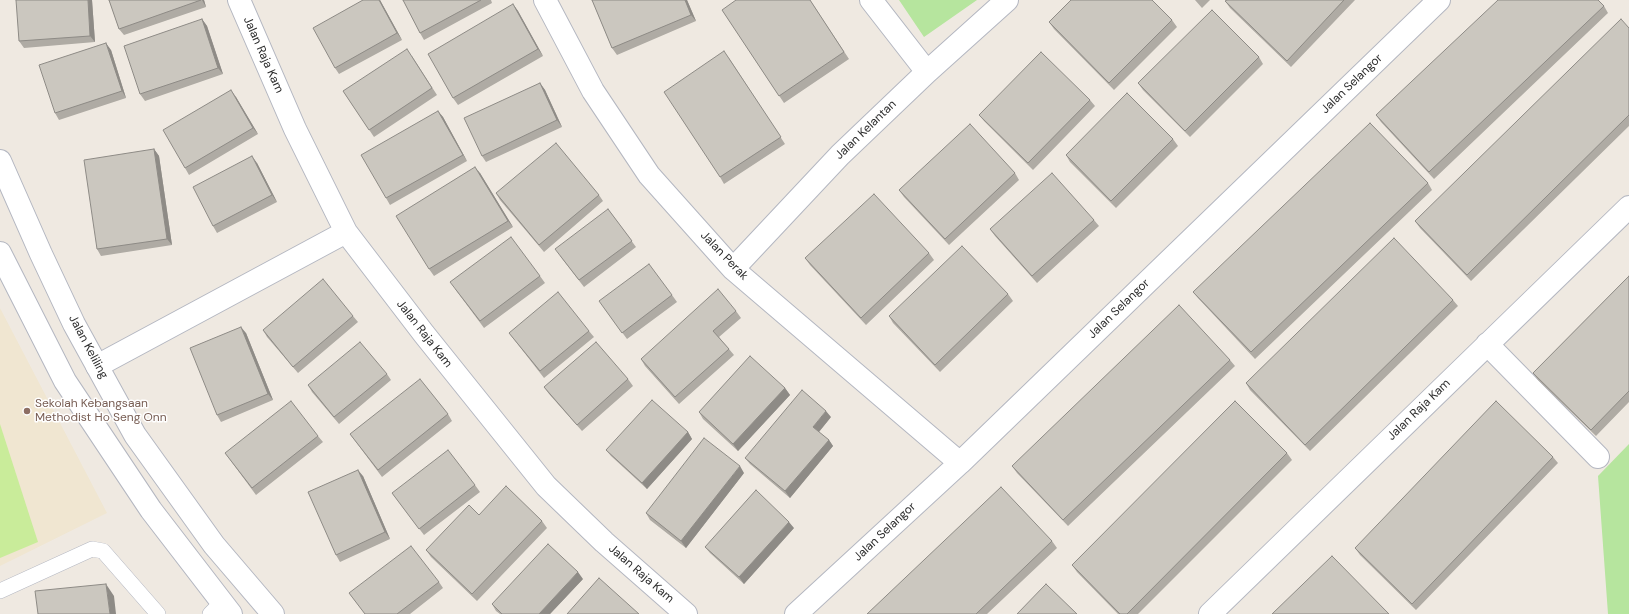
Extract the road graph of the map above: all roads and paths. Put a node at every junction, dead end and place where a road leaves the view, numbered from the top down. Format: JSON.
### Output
{"nodes":[{"id":1,"x":239,"y":0,"type":"edge"},
{"id":2,"x":545,"y":0,"type":"edge"},
{"id":3,"x":872,"y":0,"type":"edge"},
{"id":4,"x":1007,"y":0,"type":"edge"},
{"id":5,"x":1429,"y":3,"type":"edge"},
{"id":6,"x":928,"y":72,"type":"junction"},
{"id":7,"x":0,"y":161,"type":"edge"},
{"id":8,"x":1629,"y":207,"type":"edge"},
{"id":9,"x":346,"y":232,"type":"junction"},
{"id":10,"x":0,"y":253,"type":"edge"},
{"id":11,"x":733,"y":268,"type":"junction"},
{"id":12,"x":1488,"y":344,"type":"junction"},
{"id":13,"x":97,"y":366,"type":"junction"},
{"id":14,"x":1598,"y":457,"type":"dead end"},
{"id":15,"x":960,"y":463,"type":"junction"},
{"id":16,"x":0,"y":591,"type":"edge"},
{"id":17,"x":221,"y":610,"type":"edge"},
{"id":18,"x":158,"y":614,"type":"edge"},
{"id":19,"x":273,"y":614,"type":"edge"},
{"id":20,"x":686,"y":614,"type":"edge"},
{"id":21,"x":796,"y":614,"type":"edge"},
{"id":22,"x":1210,"y":614,"type":"edge"}],
"edges":[{"from":1,"to":9,"type":"street","name":"Jalan Raja Kam"},
{"from":2,"to":11,"type":"street","name":"Jalan Perak"},
{"from":3,"to":6,"type":"street"},
{"from":4,"to":6,"type":"street","name":"Jalan Kelantan"},
{"from":5,"to":15,"type":"street","name":"Jalan Selangor"},
{"from":6,"to":11,"type":"street","name":"Jalan Kelantan"},
{"from":7,"to":13,"type":"street","name":"Jalan Keliling"},
{"from":8,"to":12,"type":"street","name":"Jalan Raja Kam"},
{"from":9,"to":13,"type":"street"},
{"from":9,"to":20,"type":"street","name":"Jalan Raja Kam"},
{"from":10,"to":17,"type":"street"},
{"from":11,"to":15,"type":"street","name":"Jalan Perak"},
{"from":12,"to":14,"type":"street"},
{"from":12,"to":22,"type":"street","name":"Jalan Raja Kam"},
{"from":13,"to":19,"type":"street","name":"Jalan Keliling"},
{"from":15,"to":21,"type":"street","name":"Jalan Selangor"},
{"from":16,"to":18,"type":"lane"}]}
